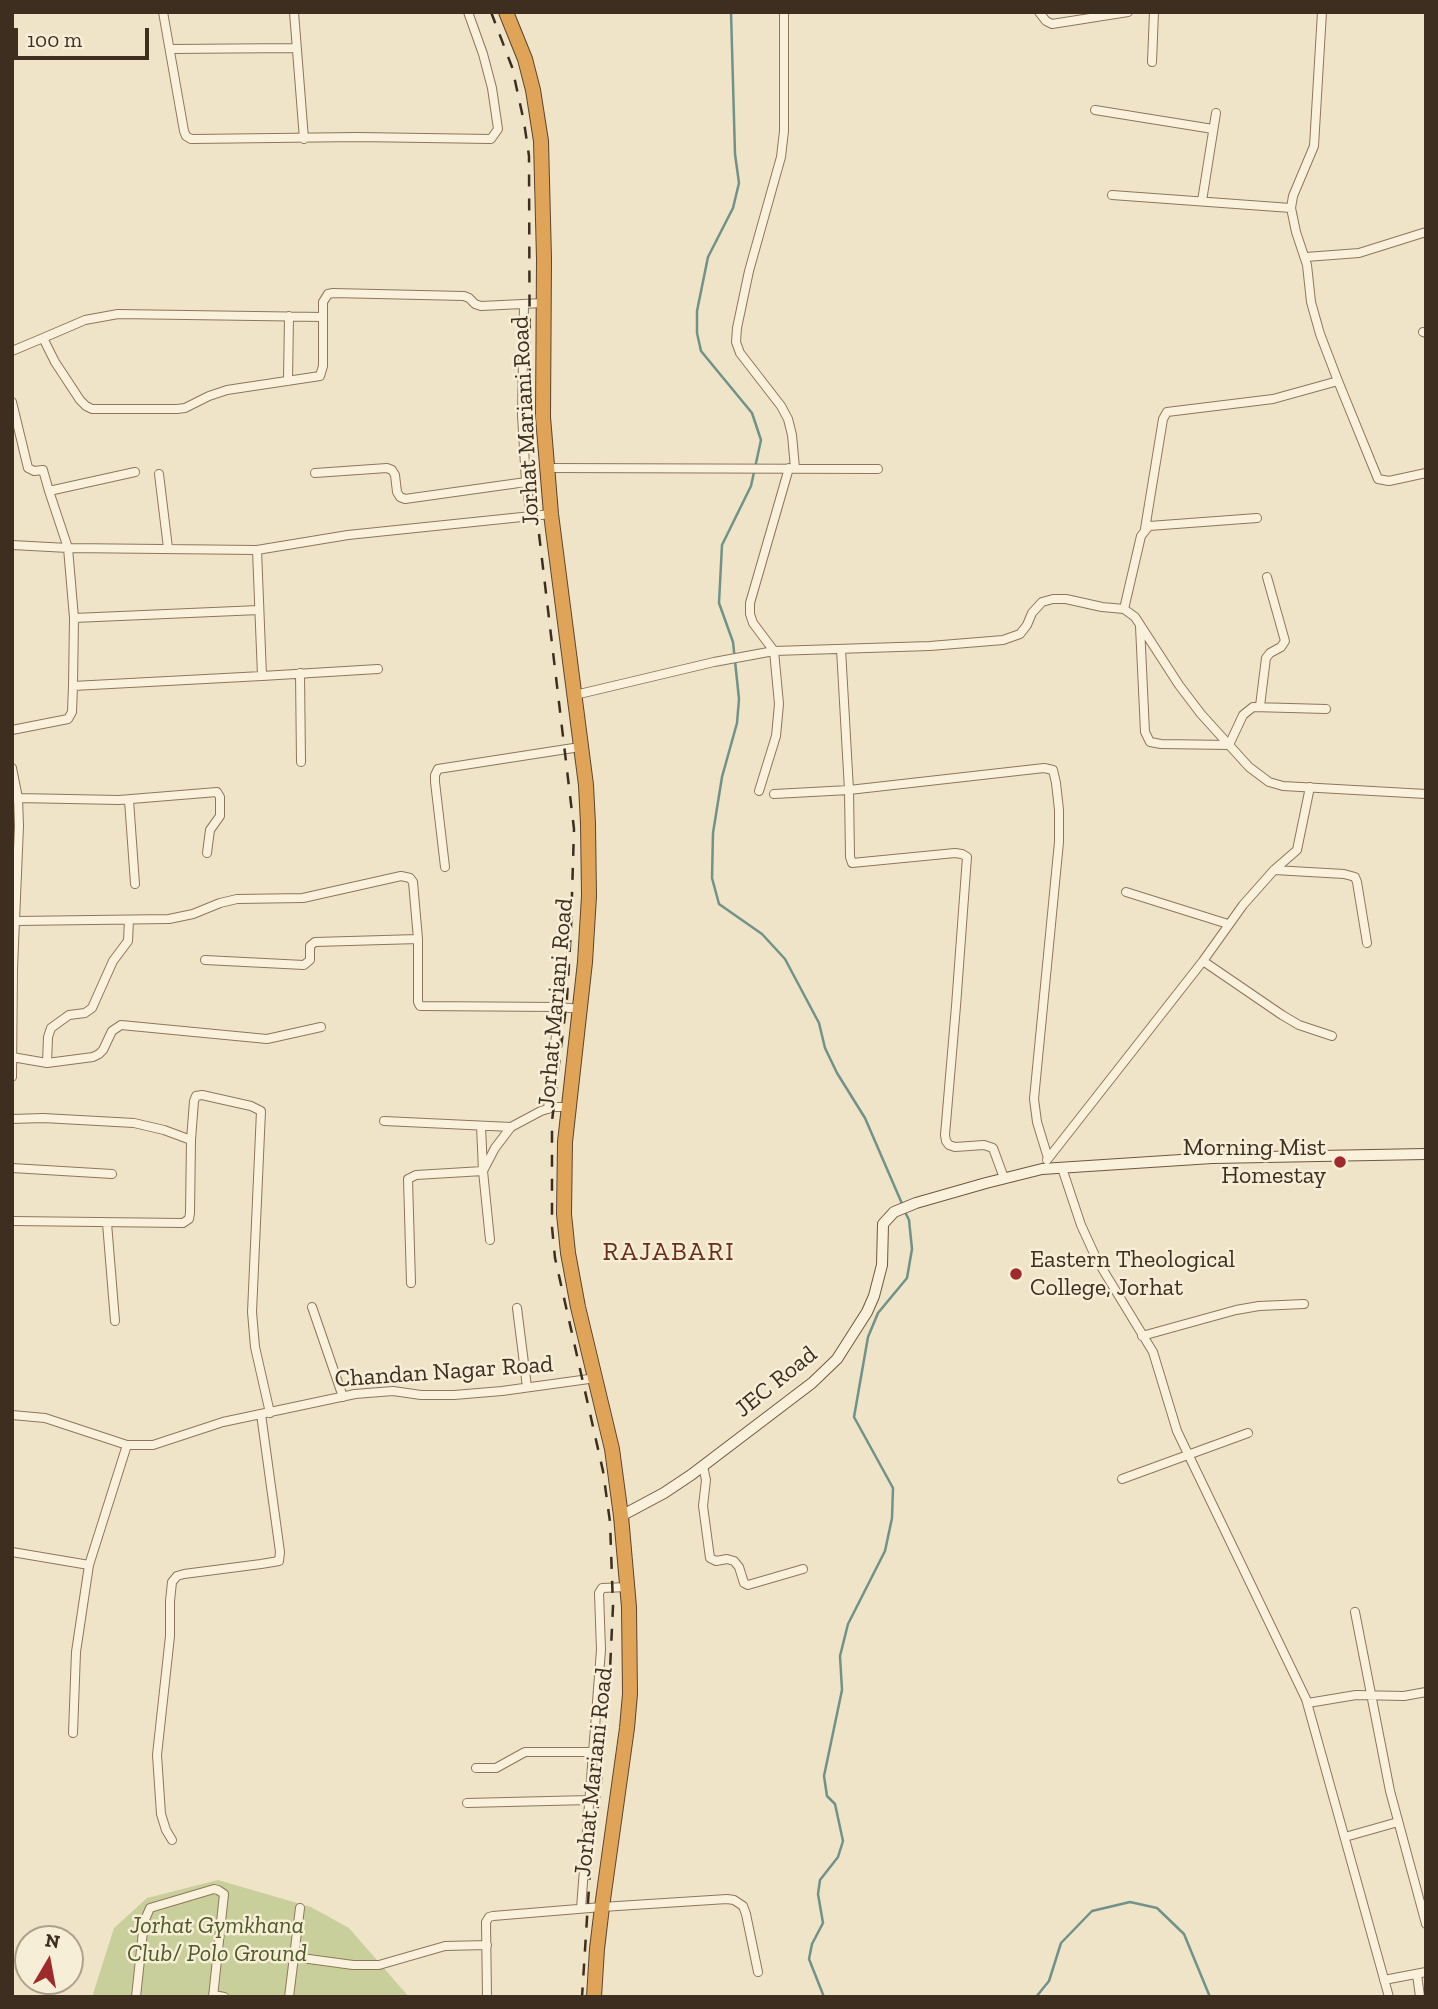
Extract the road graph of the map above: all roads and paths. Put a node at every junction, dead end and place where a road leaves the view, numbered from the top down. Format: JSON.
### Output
{"nodes":[{"id":1,"x":163,"y":12,"type":"edge"},
{"id":2,"x":294,"y":12,"type":"edge"},
{"id":3,"x":468,"y":12,"type":"edge"},
{"id":4,"x":506,"y":12,"type":"edge"},
{"id":5,"x":783,"y":12,"type":"edge"},
{"id":6,"x":1039,"y":12,"type":"edge"},
{"id":7,"x":1128,"y":12,"type":"edge"},
{"id":8,"x":1154,"y":12,"type":"edge"},
{"id":9,"x":1322,"y":12,"type":"edge"},
{"id":10,"x":296,"y":48,"type":"junction"},
{"id":11,"x":170,"y":49,"type":"junction"},
{"id":12,"x":1152,"y":62,"type":"dead end"},
{"id":13,"x":1095,"y":110,"type":"dead end"},
{"id":14,"x":1216,"y":113,"type":"dead end"},
{"id":15,"x":1213,"y":130,"type":"junction"},
{"id":16,"x":304,"y":139,"type":"junction"},
{"id":17,"x":1112,"y":195,"type":"dead end"},
{"id":18,"x":1202,"y":201,"type":"junction"},
{"id":19,"x":1291,"y":208,"type":"junction"},
{"id":20,"x":1426,"y":232,"type":"edge"},
{"id":21,"x":1306,"y":257,"type":"junction"},
{"id":22,"x":543,"y":303,"type":"junction"},
{"id":23,"x":524,"y":304,"type":"junction"},
{"id":24,"x":289,"y":316,"type":"junction"},
{"id":25,"x":323,"y":317,"type":"junction"},
{"id":26,"x":43,"y":338,"type":"junction"},
{"id":27,"x":12,"y":351,"type":"edge"},
{"id":28,"x":288,"y":380,"type":"junction"},
{"id":29,"x":1338,"y":381,"type":"junction"},
{"id":30,"x":12,"y":402,"type":"edge"},
{"id":31,"x":547,"y":468,"type":"junction"},
{"id":32,"x":792,"y":468,"type":"junction"},
{"id":33,"x":878,"y":468,"type":"dead end"},
{"id":34,"x":135,"y":472,"type":"dead end"},
{"id":35,"x":315,"y":473,"type":"dead end"},
{"id":36,"x":1426,"y":473,"type":"edge"},
{"id":37,"x":159,"y":474,"type":"dead end"},
{"id":38,"x":526,"y":482,"type":"junction"},
{"id":39,"x":50,"y":491,"type":"junction"},
{"id":40,"x":551,"y":514,"type":"junction"},
{"id":41,"x":531,"y":516,"type":"junction"},
{"id":42,"x":1257,"y":518,"type":"dead end"},
{"id":43,"x":1145,"y":529,"type":"junction"},
{"id":44,"x":12,"y":545,"type":"edge"},
{"id":45,"x":68,"y":548,"type":"junction"},
{"id":46,"x":169,"y":548,"type":"junction"},
{"id":47,"x":257,"y":551,"type":"junction"},
{"id":48,"x":1267,"y":577,"type":"dead end"},
{"id":49,"x":259,"y":610,"type":"junction"},
{"id":50,"x":1124,"y":610,"type":"junction"},
{"id":51,"x":74,"y":618,"type":"junction"},
{"id":52,"x":1139,"y":623,"type":"junction"},
{"id":53,"x":841,"y":649,"type":"junction"},
{"id":54,"x":774,"y":651,"type":"junction"},
{"id":55,"x":378,"y":669,"type":"dead end"},
{"id":56,"x":300,"y":673,"type":"junction"},
{"id":57,"x":262,"y":676,"type":"junction"},
{"id":58,"x":74,"y":685,"type":"junction"},
{"id":59,"x":575,"y":695,"type":"junction"},
{"id":60,"x":1260,"y":706,"type":"junction"},
{"id":61,"x":1326,"y":709,"type":"dead end"},
{"id":62,"x":12,"y":730,"type":"edge"},
{"id":63,"x":1229,"y":745,"type":"junction"},
{"id":64,"x":580,"y":747,"type":"junction"},
{"id":65,"x":301,"y":762,"type":"dead end"},
{"id":66,"x":12,"y":768,"type":"edge"},
{"id":67,"x":1310,"y":787,"type":"junction"},
{"id":68,"x":849,"y":790,"type":"junction"},
{"id":69,"x":759,"y":791,"type":"dead end"},
{"id":70,"x":774,"y":794,"type":"dead end"},
{"id":71,"x":1426,"y":794,"type":"edge"},
{"id":72,"x":15,"y":798,"type":"edge"},
{"id":73,"x":129,"y":800,"type":"junction"},
{"id":74,"x":207,"y":853,"type":"dead end"},
{"id":75,"x":445,"y":867,"type":"dead end"},
{"id":76,"x":1274,"y":870,"type":"junction"},
{"id":77,"x":15,"y":879,"type":"edge"},
{"id":78,"x":135,"y":884,"type":"dead end"},
{"id":79,"x":1126,"y":892,"type":"dead end"},
{"id":80,"x":129,"y":920,"type":"junction"},
{"id":81,"x":16,"y":921,"type":"junction"},
{"id":82,"x":1228,"y":924,"type":"junction"},
{"id":83,"x":418,"y":939,"type":"junction"},
{"id":84,"x":1367,"y":943,"type":"dead end"},
{"id":85,"x":205,"y":960,"type":"dead end"},
{"id":86,"x":1203,"y":961,"type":"junction"},
{"id":87,"x":559,"y":1007,"type":"junction"},
{"id":88,"x":580,"y":1009,"type":"junction"},
{"id":89,"x":321,"y":1027,"type":"dead end"},
{"id":90,"x":1332,"y":1036,"type":"dead end"},
{"id":91,"x":12,"y":1057,"type":"edge"},
{"id":92,"x":47,"y":1063,"type":"junction"},
{"id":93,"x":12,"y":1077,"type":"edge"},
{"id":94,"x":569,"y":1107,"type":"junction"},
{"id":95,"x":548,"y":1109,"type":"junction"},
{"id":96,"x":12,"y":1119,"type":"edge"},
{"id":97,"x":384,"y":1121,"type":"dead end"},
{"id":98,"x":481,"y":1126,"type":"junction"},
{"id":99,"x":510,"y":1127,"type":"junction"},
{"id":100,"x":191,"y":1140,"type":"junction"},
{"id":101,"x":1426,"y":1154,"type":"edge"},
{"id":102,"x":1045,"y":1163,"type":"junction"},
{"id":103,"x":12,"y":1168,"type":"edge"},
{"id":104,"x":1062,"y":1168,"type":"junction"},
{"id":105,"x":483,"y":1171,"type":"junction"},
{"id":106,"x":112,"y":1174,"type":"dead end"},
{"id":107,"x":1004,"y":1178,"type":"junction"},
{"id":108,"x":12,"y":1220,"type":"edge"},
{"id":109,"x":107,"y":1223,"type":"junction"},
{"id":110,"x":490,"y":1240,"type":"dead end"},
{"id":111,"x":411,"y":1283,"type":"dead end"},
{"id":112,"x":1304,"y":1304,"type":"dead end"},
{"id":113,"x":312,"y":1307,"type":"dead end"},
{"id":114,"x":517,"y":1308,"type":"dead end"},
{"id":115,"x":114,"y":1321,"type":"dead end"},
{"id":116,"x":1142,"y":1336,"type":"junction"},
{"id":117,"x":596,"y":1378,"type":"junction"},
{"id":118,"x":527,"y":1387,"type":"junction"},
{"id":119,"x":343,"y":1397,"type":"junction"},
{"id":120,"x":266,"y":1414,"type":"junction"},
{"id":121,"x":12,"y":1415,"type":"edge"},
{"id":122,"x":1248,"y":1433,"type":"dead end"},
{"id":123,"x":127,"y":1445,"type":"junction"},
{"id":124,"x":1188,"y":1455,"type":"junction"},
{"id":125,"x":704,"y":1466,"type":"junction"},
{"id":126,"x":1122,"y":1479,"type":"dead end"},
{"id":127,"x":621,"y":1516,"type":"junction"},
{"id":128,"x":12,"y":1552,"type":"edge"},
{"id":129,"x":89,"y":1565,"type":"junction"},
{"id":130,"x":803,"y":1569,"type":"dead end"},
{"id":131,"x":628,"y":1587,"type":"junction"},
{"id":132,"x":1354,"y":1612,"type":"dead end"},
{"id":133,"x":1426,"y":1692,"type":"edge"},
{"id":134,"x":1371,"y":1695,"type":"junction"},
{"id":135,"x":1308,"y":1703,"type":"junction"},
{"id":136,"x":73,"y":1733,"type":"dead end"},
{"id":137,"x":593,"y":1752,"type":"junction"},
{"id":138,"x":476,"y":1768,"type":"dead end"},
{"id":139,"x":589,"y":1800,"type":"junction"},
{"id":140,"x":467,"y":1803,"type":"dead end"},
{"id":141,"x":1398,"y":1822,"type":"junction"},
{"id":142,"x":1345,"y":1837,"type":"junction"},
{"id":143,"x":172,"y":1840,"type":"dead end"},
{"id":144,"x":602,"y":1907,"type":"junction"},
{"id":145,"x":300,"y":1908,"type":"dead end"},
{"id":146,"x":581,"y":1909,"type":"junction"},
{"id":147,"x":1426,"y":1924,"type":"edge"},
{"id":148,"x":487,"y":1945,"type":"junction"},
{"id":149,"x":294,"y":1957,"type":"junction"},
{"id":150,"x":758,"y":1972,"type":"dead end"},
{"id":151,"x":1421,"y":1973,"type":"edge"},
{"id":152,"x":1384,"y":1980,"type":"junction"},
{"id":153,"x":213,"y":1996,"type":"edge"},
{"id":154,"x":136,"y":1997,"type":"edge"},
{"id":155,"x":224,"y":1997,"type":"edge"},
{"id":156,"x":289,"y":1997,"type":"edge"},
{"id":157,"x":487,"y":1997,"type":"edge"},
{"id":158,"x":594,"y":1997,"type":"edge"},
{"id":159,"x":1389,"y":1997,"type":"edge"},
{"id":160,"x":1420,"y":1997,"type":"edge"}],
"edges":[{"from":1,"to":11,"type":"street"},
{"from":2,"to":10,"type":"street"},
{"from":3,"to":16,"type":"street"},
{"from":4,"to":22,"type":"highway","name":"Jorhat Mariani Road"},
{"from":5,"to":32,"type":"street"},
{"from":6,"to":7,"type":"street"},
{"from":8,"to":12,"type":"street"},
{"from":9,"to":19,"type":"street"},
{"from":10,"to":11,"type":"street"},
{"from":10,"to":16,"type":"street"},
{"from":11,"to":16,"type":"street"},
{"from":13,"to":15,"type":"street"},
{"from":14,"to":15,"type":"street"},
{"from":15,"to":18,"type":"street"},
{"from":17,"to":18,"type":"street"},
{"from":18,"to":19,"type":"street"},
{"from":19,"to":21,"type":"street"},
{"from":20,"to":21,"type":"street"},
{"from":21,"to":29,"type":"street"},
{"from":22,"to":23,"type":"street"},
{"from":22,"to":31,"type":"highway","name":"Jorhat Mariani Road"},
{"from":23,"to":25,"type":"street"},
{"from":23,"to":38,"type":"street"},
{"from":24,"to":25,"type":"street"},
{"from":24,"to":26,"type":"street"},
{"from":24,"to":28,"type":"street"},
{"from":25,"to":28,"type":"street"},
{"from":26,"to":27,"type":"street"},
{"from":26,"to":28,"type":"street"},
{"from":29,"to":36,"type":"street"},
{"from":29,"to":43,"type":"street"},
{"from":30,"to":39,"type":"street"},
{"from":31,"to":32,"type":"street"},
{"from":31,"to":40,"type":"highway","name":"Jorhat Mariani Road"},
{"from":32,"to":33,"type":"street"},
{"from":32,"to":54,"type":"street"},
{"from":34,"to":39,"type":"street"},
{"from":35,"to":38,"type":"street"},
{"from":37,"to":46,"type":"street"},
{"from":38,"to":41,"type":"street"},
{"from":39,"to":45,"type":"street"},
{"from":40,"to":41,"type":"street"},
{"from":40,"to":59,"type":"highway","name":"Jorhat Mariani Road"},
{"from":41,"to":47,"type":"street"},
{"from":42,"to":43,"type":"street"},
{"from":43,"to":50,"type":"street"},
{"from":44,"to":45,"type":"street"},
{"from":45,"to":46,"type":"street"},
{"from":45,"to":51,"type":"street"},
{"from":46,"to":47,"type":"street"},
{"from":47,"to":49,"type":"street"},
{"from":48,"to":60,"type":"street"},
{"from":49,"to":51,"type":"street"},
{"from":49,"to":57,"type":"street"},
{"from":50,"to":52,"type":"street"},
{"from":50,"to":53,"type":"street"},
{"from":51,"to":58,"type":"street"},
{"from":52,"to":63,"type":"street"},
{"from":52,"to":63,"type":"street"},
{"from":53,"to":54,"type":"street"},
{"from":53,"to":68,"type":"street"},
{"from":54,"to":59,"type":"street"},
{"from":54,"to":69,"type":"street"},
{"from":55,"to":56,"type":"street"},
{"from":56,"to":57,"type":"street"},
{"from":56,"to":65,"type":"street"},
{"from":57,"to":58,"type":"street"},
{"from":58,"to":62,"type":"street"},
{"from":59,"to":64,"type":"highway","name":"Jorhat Mariani Road"},
{"from":60,"to":61,"type":"street"},
{"from":60,"to":63,"type":"street"},
{"from":63,"to":67,"type":"street"},
{"from":64,"to":75,"type":"street"},
{"from":64,"to":88,"type":"highway","name":"Jorhat Mariani Road"},
{"from":66,"to":72,"type":"street"},
{"from":67,"to":71,"type":"street"},
{"from":67,"to":76,"type":"street"},
{"from":68,"to":70,"type":"street"},
{"from":68,"to":102,"type":"street"},
{"from":68,"to":107,"type":"street"},
{"from":72,"to":73,"type":"street"},
{"from":72,"to":77,"type":"street"},
{"from":73,"to":74,"type":"street"},
{"from":73,"to":78,"type":"street"},
{"from":76,"to":82,"type":"street"},
{"from":76,"to":84,"type":"street"},
{"from":77,"to":81,"type":"street"},
{"from":79,"to":82,"type":"street"},
{"from":80,"to":81,"type":"street"},
{"from":80,"to":83,"type":"street"},
{"from":80,"to":92,"type":"street"},
{"from":81,"to":91,"type":"street"},
{"from":82,"to":86,"type":"street"},
{"from":83,"to":85,"type":"street"},
{"from":83,"to":87,"type":"street"},
{"from":86,"to":90,"type":"street"},
{"from":86,"to":102,"type":"street"},
{"from":87,"to":88,"type":"street"},
{"from":87,"to":95,"type":"street"},
{"from":88,"to":94,"type":"highway","name":"Jorhat Mariani Road"},
{"from":89,"to":92,"type":"street"},
{"from":91,"to":92,"type":"street"},
{"from":91,"to":93,"type":"street"},
{"from":94,"to":95,"type":"street"},
{"from":94,"to":117,"type":"highway","name":"Jorhat Mariani Road"},
{"from":95,"to":99,"type":"street"},
{"from":96,"to":100,"type":"street"},
{"from":97,"to":98,"type":"street"},
{"from":98,"to":99,"type":"street"},
{"from":98,"to":105,"type":"street"},
{"from":99,"to":105,"type":"street"},
{"from":100,"to":109,"type":"street"},
{"from":100,"to":120,"type":"street"},
{"from":101,"to":104,"type":"street","name":"JEC Road"},
{"from":102,"to":104,"type":"street","name":"JEC Road"},
{"from":102,"to":107,"type":"street","name":"JEC Road"},
{"from":103,"to":106,"type":"street"},
{"from":104,"to":116,"type":"street"},
{"from":105,"to":110,"type":"street"},
{"from":105,"to":111,"type":"street"},
{"from":107,"to":125,"type":"street","name":"JEC Road"},
{"from":108,"to":109,"type":"street"},
{"from":109,"to":115,"type":"street"},
{"from":112,"to":116,"type":"street"},
{"from":113,"to":119,"type":"street"},
{"from":114,"to":118,"type":"street"},
{"from":116,"to":124,"type":"street"},
{"from":117,"to":118,"type":"street","name":"Chandan Nagar Road"},
{"from":117,"to":127,"type":"highway","name":"Jorhat Mariani Road"},
{"from":118,"to":119,"type":"street","name":"Chandan Nagar Road"},
{"from":119,"to":120,"type":"street","name":"Chandan Nagar Road"},
{"from":120,"to":123,"type":"street","name":"Chandan Nagar Road"},
{"from":120,"to":143,"type":"street"},
{"from":121,"to":123,"type":"street","name":"Chandan Nagar Road"},
{"from":122,"to":124,"type":"street"},
{"from":123,"to":129,"type":"street"},
{"from":124,"to":126,"type":"street"},
{"from":124,"to":135,"type":"street"},
{"from":125,"to":127,"type":"street","name":"JEC Road"},
{"from":125,"to":130,"type":"street"},
{"from":127,"to":131,"type":"highway","name":"Jorhat Mariani Road"},
{"from":128,"to":129,"type":"street"},
{"from":129,"to":136,"type":"street"},
{"from":131,"to":137,"type":"street"},
{"from":131,"to":144,"type":"highway","name":"Jorhat Mariani Road"},
{"from":132,"to":134,"type":"street"},
{"from":133,"to":134,"type":"street"},
{"from":134,"to":135,"type":"street"},
{"from":134,"to":141,"type":"street"},
{"from":135,"to":142,"type":"street"},
{"from":137,"to":138,"type":"street"},
{"from":137,"to":139,"type":"street"},
{"from":139,"to":140,"type":"street"},
{"from":139,"to":146,"type":"street"},
{"from":141,"to":142,"type":"street"},
{"from":141,"to":147,"type":"street"},
{"from":142,"to":152,"type":"street"},
{"from":144,"to":146,"type":"street"},
{"from":144,"to":150,"type":"street"},
{"from":144,"to":158,"type":"highway","name":"Jorhat Mariani Road"},
{"from":145,"to":149,"type":"street"},
{"from":146,"to":148,"type":"street"},
{"from":148,"to":149,"type":"street"},
{"from":148,"to":157,"type":"street"},
{"from":149,"to":156,"type":"street"},
{"from":151,"to":152,"type":"street"},
{"from":151,"to":160,"type":"street"},
{"from":152,"to":159,"type":"street"},
{"from":153,"to":154,"type":"street"},
{"from":153,"to":155,"type":"street"}]}
